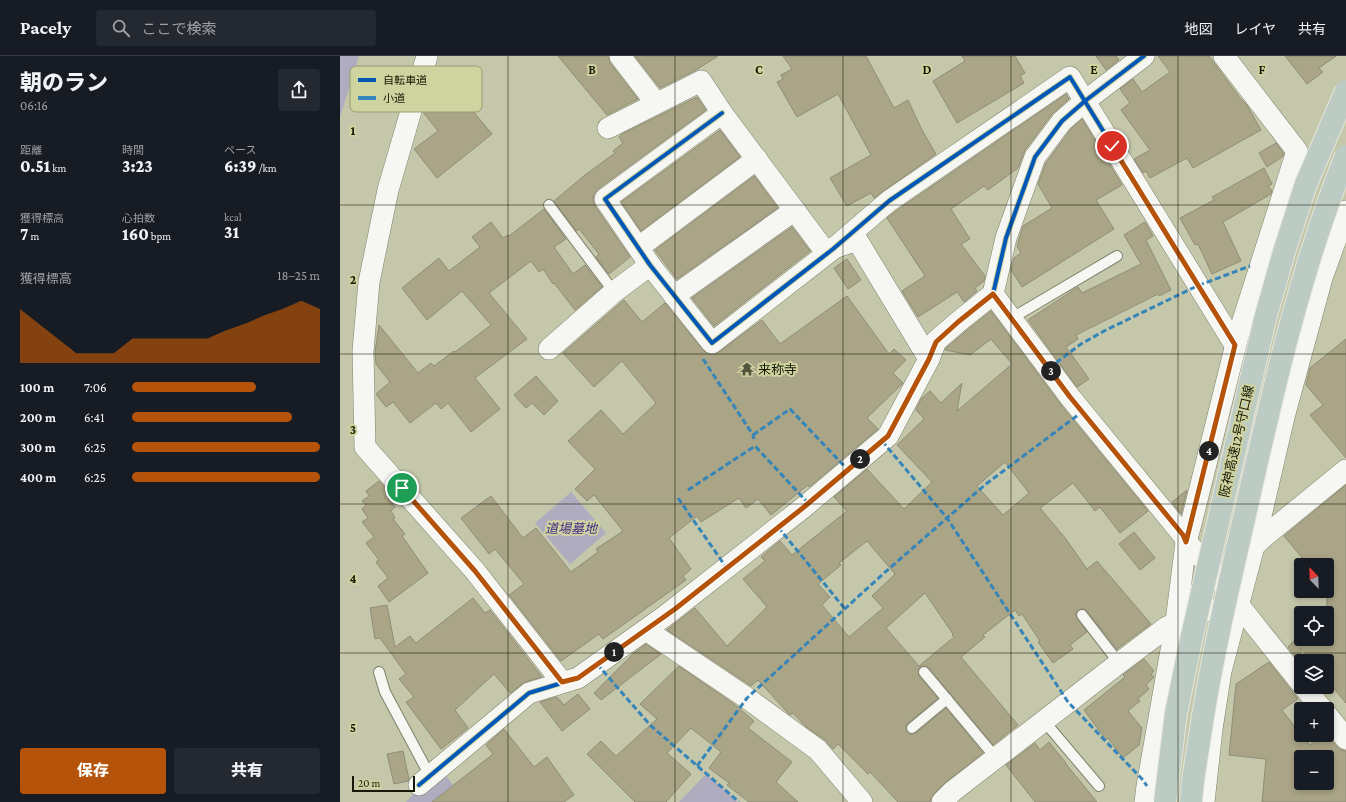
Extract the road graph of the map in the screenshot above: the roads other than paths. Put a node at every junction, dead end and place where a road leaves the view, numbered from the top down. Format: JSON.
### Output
{"nodes":[{"id":1,"x":427,"y":56,"type":"edge"},
{"id":2,"x":620,"y":56,"type":"edge"},
{"id":3,"x":1144,"y":56,"type":"edge"},
{"id":4,"x":1224,"y":56,"type":"edge"},
{"id":5,"x":424,"y":66,"type":"edge"},
{"id":6,"x":1346,"y":91,"type":"edge"},
{"id":7,"x":1085,"y":101,"type":"junction"},
{"id":8,"x":656,"y":103,"type":"junction"},
{"id":9,"x":411,"y":112,"type":"edge"},
{"id":10,"x":722,"y":113,"type":"junction"},
{"id":11,"x":608,"y":128,"type":"dead end"},
{"id":12,"x":1346,"y":156,"type":"edge"},
{"id":13,"x":757,"y":159,"type":"junction"},
{"id":14,"x":549,"y":205,"type":"dead end"},
{"id":15,"x":795,"y":210,"type":"junction"},
{"id":16,"x":1346,"y":211,"type":"edge"},
{"id":17,"x":639,"y":247,"type":"junction"},
{"id":18,"x":833,"y":249,"type":"junction"},
{"id":19,"x":1117,"y":256,"type":"dead end"},
{"id":20,"x":650,"y":265,"type":"junction"},
{"id":21,"x":614,"y":292,"type":"junction"},
{"id":22,"x":993,"y":294,"type":"junction"},
{"id":23,"x":674,"y":296,"type":"junction"},
{"id":24,"x":1012,"y":318,"type":"junction"},
{"id":25,"x":1235,"y":345,"type":"junction"},
{"id":26,"x":550,"y":349,"type":"dead end"},
{"id":27,"x":929,"y":359,"type":"junction"},
{"id":28,"x":1346,"y":470,"type":"edge"},
{"id":29,"x":1186,"y":542,"type":"junction"},
{"id":30,"x":1254,"y":546,"type":"junction"},
{"id":31,"x":1239,"y":606,"type":"junction"},
{"id":32,"x":1082,"y":615,"type":"dead end"},
{"id":33,"x":1176,"y":622,"type":"junction"},
{"id":34,"x":646,"y":630,"type":"junction"},
{"id":35,"x":1119,"y":663,"type":"junction"},
{"id":36,"x":379,"y":672,"type":"dead end"},
{"id":37,"x":924,"y":672,"type":"dead end"},
{"id":38,"x":1294,"y":674,"type":"edge"},
{"id":39,"x":562,"y":682,"type":"junction"},
{"id":40,"x":1310,"y":694,"type":"edge"},
{"id":41,"x":947,"y":699,"type":"junction"},
{"id":42,"x":1316,"y":702,"type":"edge"},
{"id":43,"x":1044,"y":721,"type":"junction"},
{"id":44,"x":1334,"y":724,"type":"edge"},
{"id":45,"x":912,"y":728,"type":"dead end"},
{"id":46,"x":1346,"y":739,"type":"edge"},
{"id":47,"x":996,"y":758,"type":"junction"},
{"id":48,"x":424,"y":780,"type":"joint"},
{"id":49,"x":1099,"y":786,"type":"dead end"},
{"id":50,"x":862,"y":802,"type":"edge"},
{"id":51,"x":942,"y":802,"type":"edge"},
{"id":52,"x":1145,"y":802,"type":"edge"},
{"id":53,"x":1165,"y":802,"type":"edge"},
{"id":54,"x":1191,"y":802,"type":"edge"},
{"id":55,"x":1204,"y":802,"type":"edge"}],
"edges":[{"from":1,"to":5,"type":"street"},
{"from":2,"to":8,"type":"street"},
{"from":3,"to":7,"type":"street"},
{"from":4,"to":25,"type":"street"},
{"from":6,"to":53,"type":"highway","name":"阪神高速12号守口線","bridge":true},
{"from":7,"to":18,"type":"street"},
{"from":7,"to":22,"type":"street"},
{"from":7,"to":25,"type":"street"},
{"from":8,"to":10,"type":"street"},
{"from":8,"to":11,"type":"street"},
{"from":9,"to":39,"type":"street"},
{"from":10,"to":13,"type":"street"},
{"from":10,"to":17,"type":"street"},
{"from":12,"to":54,"type":"highway","name":"阪神高速12号守口線","bridge":true},
{"from":13,"to":15,"type":"street"},
{"from":13,"to":17,"type":"street"},
{"from":14,"to":21,"type":"lane"},
{"from":15,"to":18,"type":"street"},
{"from":15,"to":23,"type":"street"},
{"from":16,"to":30,"type":"street"},
{"from":17,"to":20,"type":"street"},
{"from":18,"to":23,"type":"street"},
{"from":18,"to":27,"type":"street"},
{"from":19,"to":24,"type":"lane"},
{"from":20,"to":21,"type":"street"},
{"from":20,"to":23,"type":"street"},
{"from":21,"to":26,"type":"street"},
{"from":22,"to":24,"type":"street"},
{"from":22,"to":27,"type":"street"},
{"from":24,"to":29,"type":"street"},
{"from":25,"to":29,"type":"street"},
{"from":27,"to":34,"type":"street"},
{"from":28,"to":30,"type":"street"},
{"from":29,"to":31,"type":"street"},
{"from":29,"to":33,"type":"street"},
{"from":30,"to":31,"type":"street"},
{"from":31,"to":33,"type":"street"},
{"from":31,"to":38,"type":"street"},
{"from":31,"to":55,"type":"street"},
{"from":32,"to":35,"type":"lane"},
{"from":33,"to":35,"type":"street"},
{"from":33,"to":52,"type":"street"},
{"from":34,"to":39,"type":"street"},
{"from":34,"to":50,"type":"street"},
{"from":35,"to":43,"type":"street"},
{"from":36,"to":48,"type":"lane"},
{"from":37,"to":41,"type":"lane"},
{"from":39,"to":48,"type":"street"},
{"from":40,"to":42,"type":"street"},
{"from":41,"to":45,"type":"lane"},
{"from":41,"to":47,"type":"lane"},
{"from":43,"to":47,"type":"street"},
{"from":43,"to":49,"type":"lane"},
{"from":44,"to":46,"type":"street"},
{"from":47,"to":51,"type":"street"}]}
